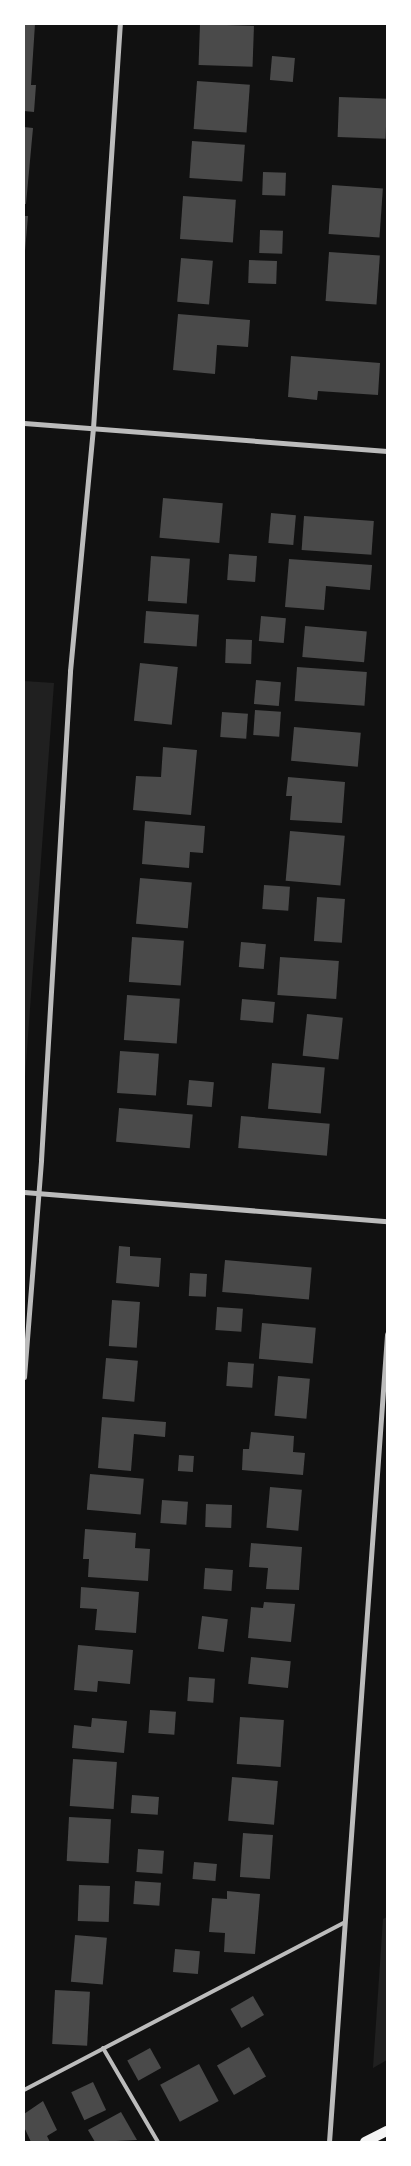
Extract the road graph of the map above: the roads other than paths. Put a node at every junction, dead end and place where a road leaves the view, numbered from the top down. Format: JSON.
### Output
{"nodes":[{"id":1,"x":120,"y":24,"type":"edge"},
{"id":2,"x":24,"y":423,"type":"edge"},
{"id":3,"x":93,"y":428,"type":"junction"},
{"id":4,"x":387,"y":451,"type":"edge"},
{"id":5,"x":24,"y":1192,"type":"edge"},
{"id":6,"x":39,"y":1194,"type":"junction"},
{"id":7,"x":387,"y":1221,"type":"edge"},
{"id":8,"x":387,"y":1334,"type":"edge"},
{"id":9,"x":24,"y":1377,"type":"edge"},
{"id":10,"x":345,"y":1922,"type":"junction"},
{"id":11,"x":103,"y":2048,"type":"junction"},
{"id":12,"x":24,"y":2090,"type":"edge"},
{"id":13,"x":387,"y":2131,"type":"edge"},
{"id":14,"x":158,"y":2142,"type":"edge"},
{"id":15,"x":329,"y":2142,"type":"edge"},
{"id":16,"x":365,"y":2142,"type":"edge"}],
"edges":[{"from":1,"to":3,"type":"street"},
{"from":2,"to":3,"type":"street"},
{"from":3,"to":4,"type":"street"},
{"from":3,"to":6,"type":"street"},
{"from":5,"to":6,"type":"street"},
{"from":6,"to":7,"type":"street"},
{"from":6,"to":9,"type":"street"},
{"from":8,"to":10,"type":"street"},
{"from":10,"to":11,"type":"lane"},
{"from":10,"to":15,"type":"street"},
{"from":11,"to":12,"type":"lane"},
{"from":11,"to":14,"type":"lane"},
{"from":13,"to":16,"type":"main road"}]}
